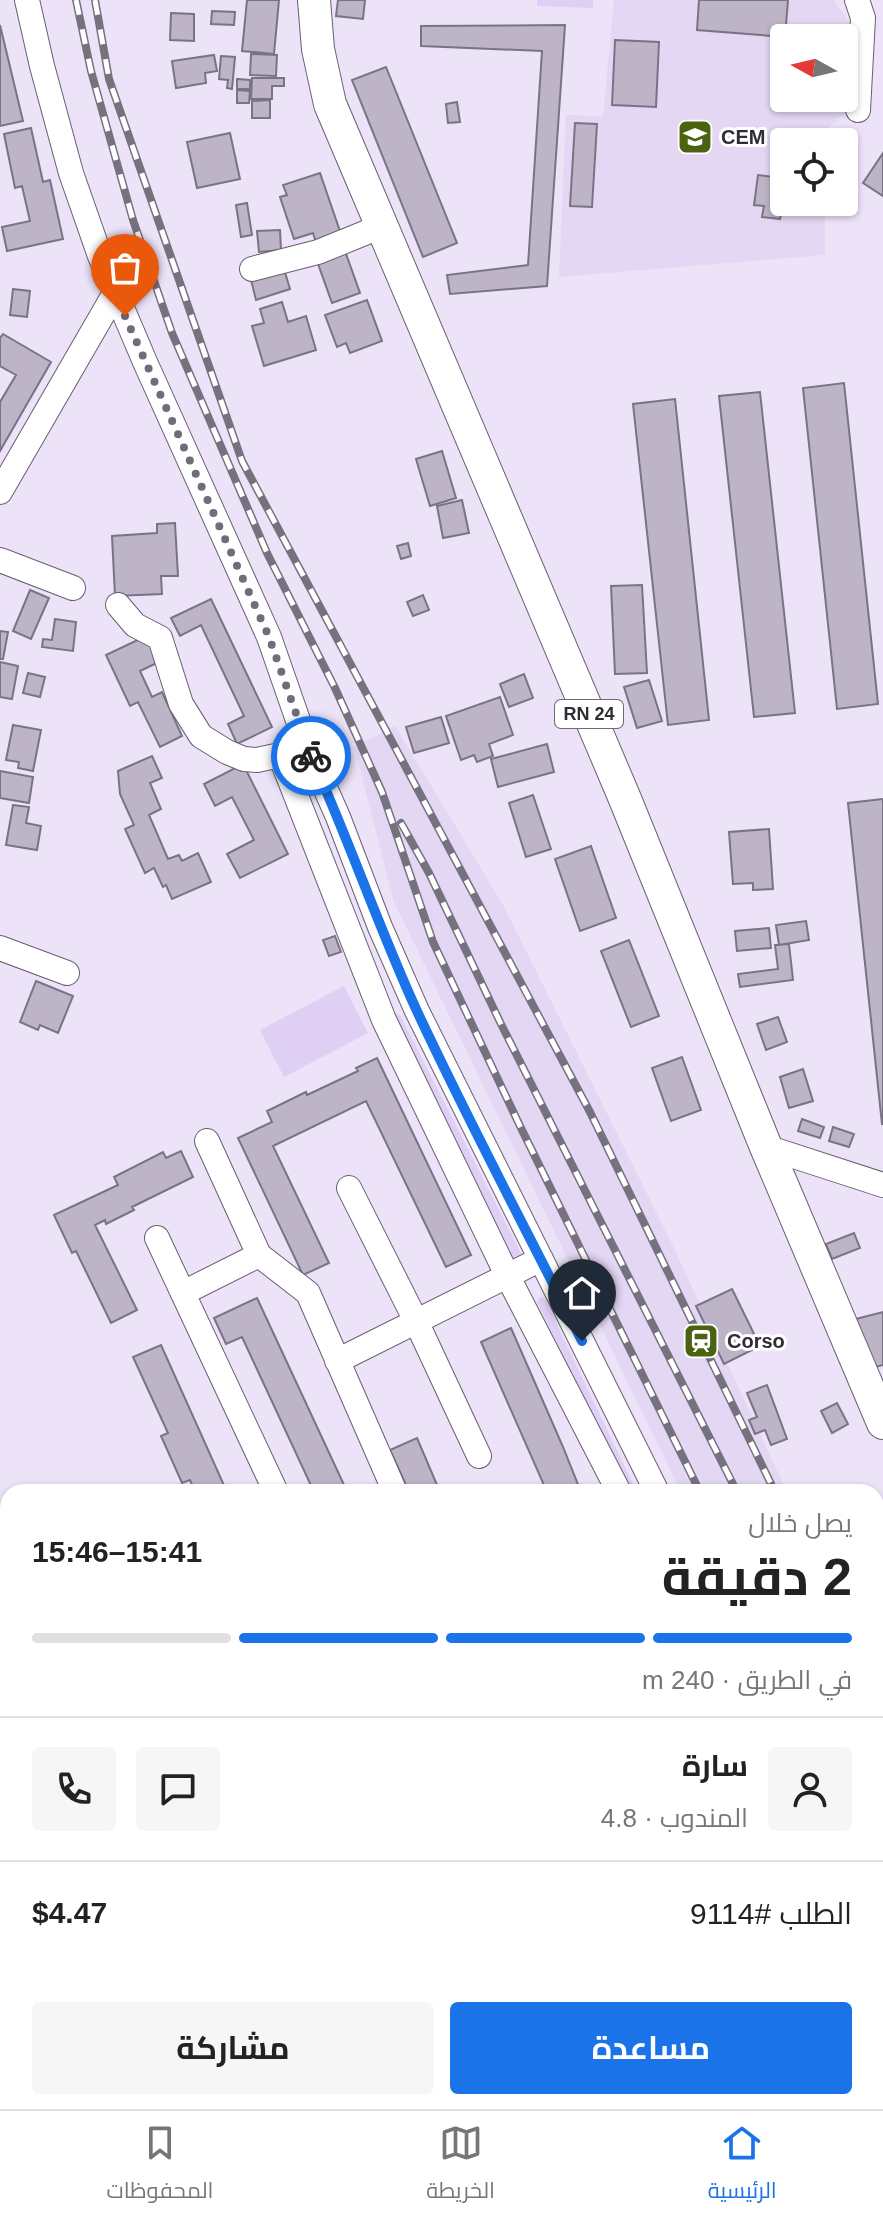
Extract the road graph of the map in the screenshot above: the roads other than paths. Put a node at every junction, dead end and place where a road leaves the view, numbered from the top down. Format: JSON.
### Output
{"nodes":[{"id":1,"x":27,"y":0,"type":"edge"},
{"id":2,"x":314,"y":0,"type":"edge"},
{"id":3,"x":857,"y":0,"type":"edge"},
{"id":4,"x":858,"y":110,"type":"dead end"},
{"id":5,"x":382,"y":226,"type":"junction"},
{"id":6,"x":252,"y":269,"type":"dead end"},
{"id":7,"x":115,"y":293,"type":"junction"},
{"id":8,"x":0,"y":492,"type":"edge"},
{"id":9,"x":0,"y":560,"type":"edge"},
{"id":10,"x":73,"y":588,"type":"dead end"},
{"id":11,"x":118,"y":605,"type":"dead end"},
{"id":12,"x":308,"y":749,"type":"junction"},
{"id":13,"x":280,"y":755,"type":"junction"},
{"id":14,"x":0,"y":948,"type":"edge"},
{"id":15,"x":67,"y":973,"type":"dead end"},
{"id":16,"x":207,"y":1141,"type":"dead end"},
{"id":17,"x":766,"y":1147,"type":"junction"},
{"id":18,"x":883,"y":1185,"type":"edge"},
{"id":19,"x":349,"y":1188,"type":"dead end"},
{"id":20,"x":157,"y":1238,"type":"dead end"},
{"id":21,"x":259,"y":1255,"type":"junction"},
{"id":22,"x":541,"y":1259,"type":"junction"},
{"id":23,"x":507,"y":1275,"type":"junction"},
{"id":24,"x":183,"y":1293,"type":"junction"},
{"id":25,"x":416,"y":1321,"type":"junction"},
{"id":26,"x":337,"y":1361,"type":"junction"},
{"id":27,"x":883,"y":1423,"type":"edge"},
{"id":28,"x":479,"y":1456,"type":"dead end"},
{"id":29,"x":272,"y":1484,"type":"edge"},
{"id":30,"x":391,"y":1484,"type":"edge"},
{"id":31,"x":615,"y":1484,"type":"edge"},
{"id":32,"x":653,"y":1484,"type":"edge"}],
"edges":[{"from":1,"to":7,"type":"street"},
{"from":2,"to":5,"type":"main road","number":"RN 24"},
{"from":3,"to":4,"type":"street"},
{"from":5,"to":6,"type":"street"},
{"from":5,"to":17,"type":"main road","number":"RN 24"},
{"from":7,"to":8,"type":"street"},
{"from":7,"to":12,"type":"street"},
{"from":9,"to":10,"type":"street"},
{"from":11,"to":13,"type":"street"},
{"from":12,"to":13,"type":"street"},
{"from":12,"to":22,"type":"street"},
{"from":13,"to":23,"type":"street"},
{"from":14,"to":15,"type":"street"},
{"from":16,"to":21,"type":"street"},
{"from":17,"to":18,"type":"street"},
{"from":17,"to":27,"type":"main road","number":"RN 24"},
{"from":19,"to":25,"type":"street"},
{"from":20,"to":24,"type":"street"},
{"from":21,"to":24,"type":"street"},
{"from":21,"to":26,"type":"street"},
{"from":22,"to":23,"type":"street"},
{"from":22,"to":32,"type":"street"},
{"from":23,"to":25,"type":"street"},
{"from":23,"to":31,"type":"street"},
{"from":24,"to":29,"type":"street"},
{"from":25,"to":26,"type":"street"},
{"from":25,"to":28,"type":"street"},
{"from":26,"to":30,"type":"street"}]}
